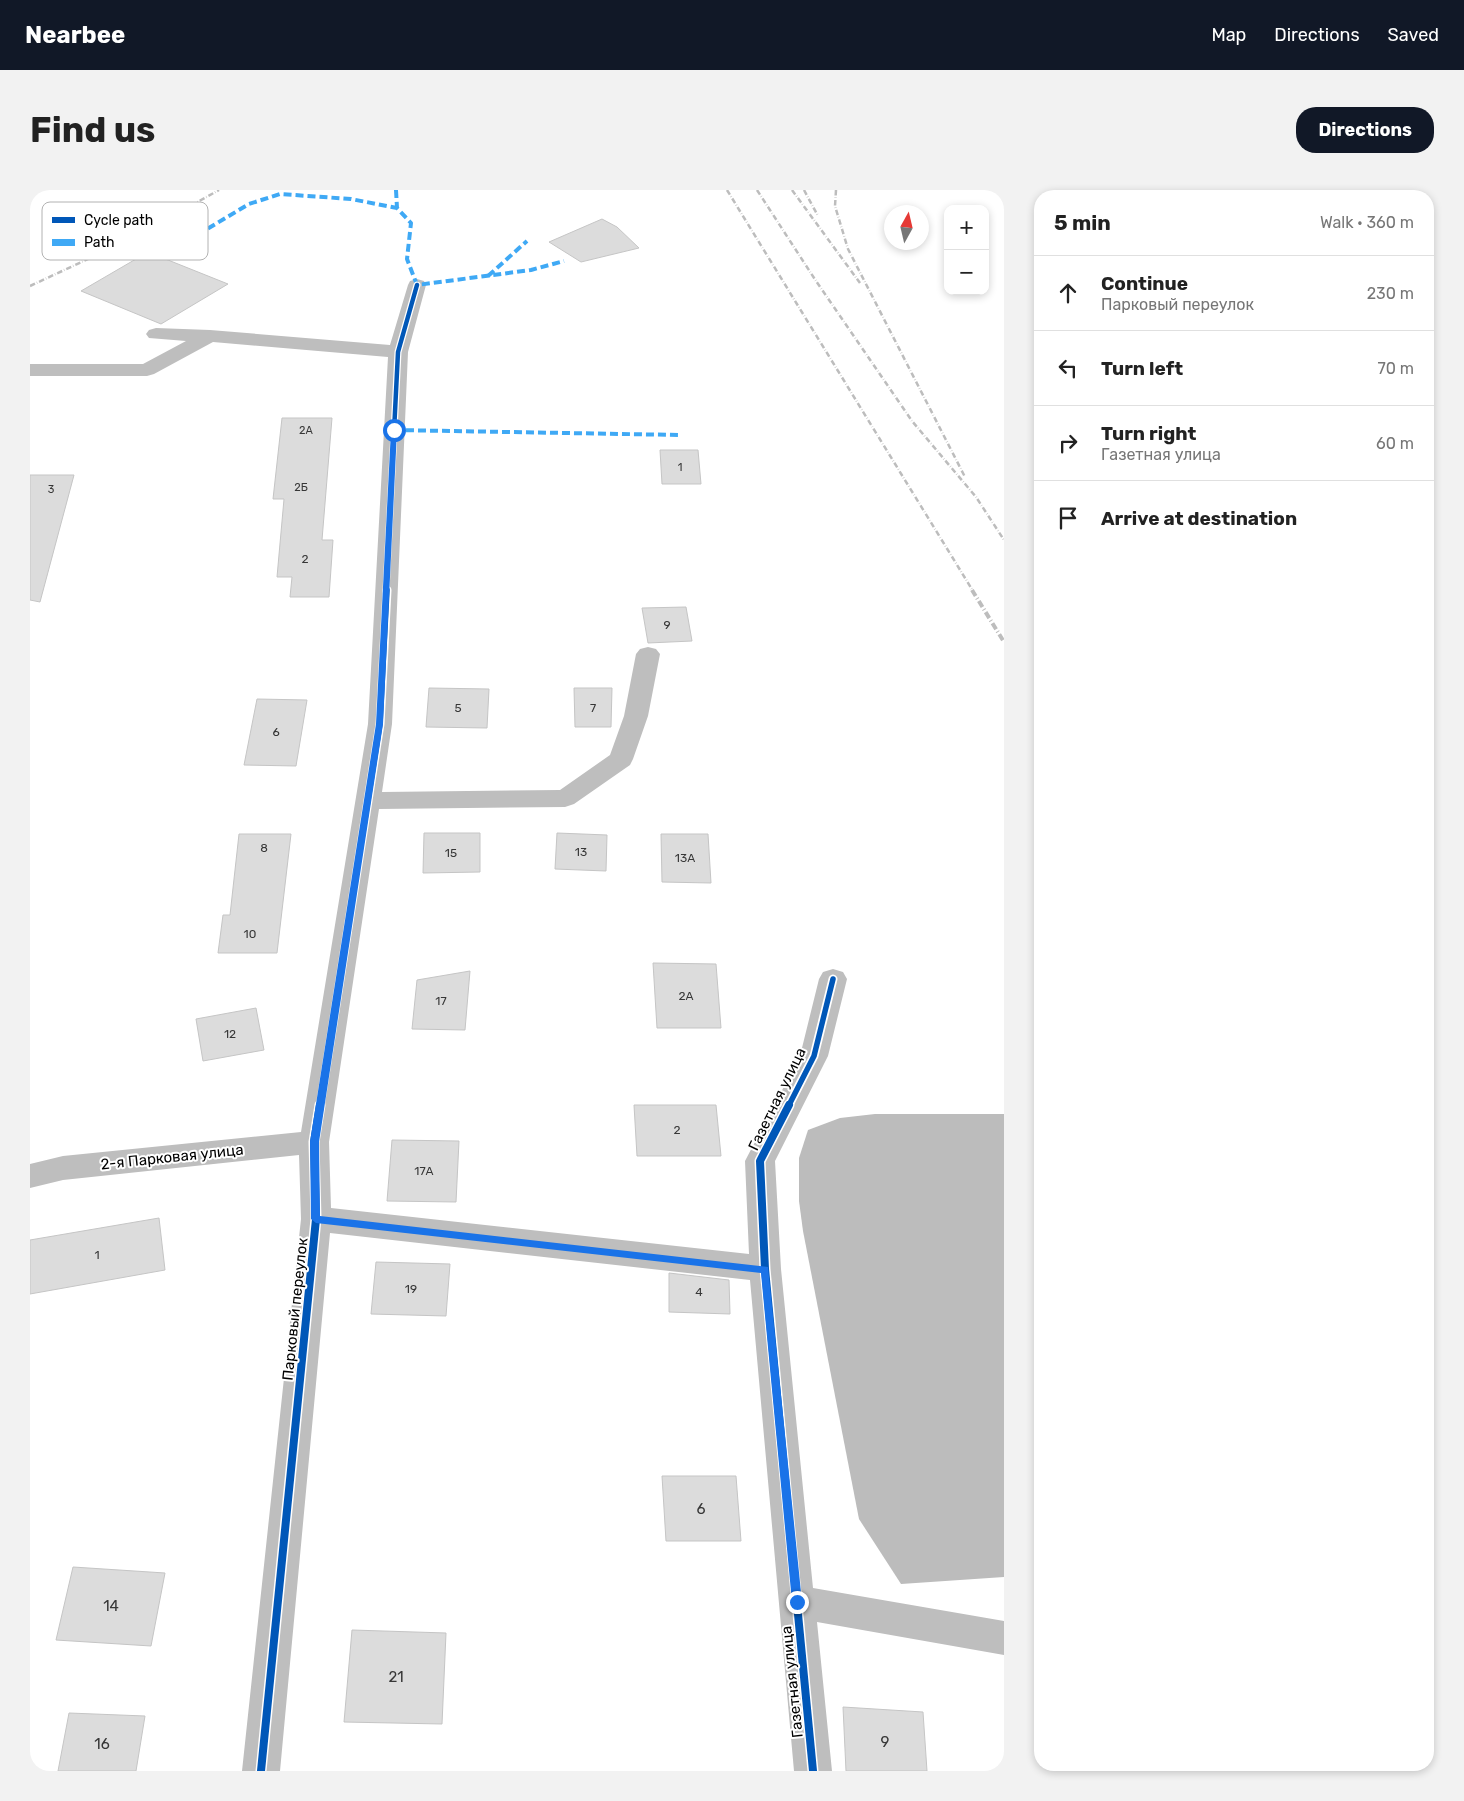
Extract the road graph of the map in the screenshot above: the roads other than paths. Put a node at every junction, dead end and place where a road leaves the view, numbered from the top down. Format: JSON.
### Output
{"nodes":[{"id":1,"x":417,"y":285,"type":"dead end"},
{"id":2,"x":156,"y":334,"type":"dead end"},
{"id":3,"x":210,"y":336,"type":"junction"},
{"id":4,"x":398,"y":352,"type":"junction"},
{"id":5,"x":30,"y":370,"type":"edge"},
{"id":6,"x":648,"y":654,"type":"dead end"},
{"id":7,"x":367,"y":801,"type":"junction"},
{"id":8,"x":833,"y":978,"type":"dead end"},
{"id":9,"x":314,"y":1142,"type":"junction"},
{"id":10,"x":30,"y":1176,"type":"edge"},
{"id":11,"x":316,"y":1219,"type":"junction"},
{"id":12,"x":765,"y":1269,"type":"junction"},
{"id":13,"x":797,"y":1602,"type":"junction"},
{"id":14,"x":1004,"y":1638,"type":"edge"},
{"id":15,"x":261,"y":1771,"type":"edge"},
{"id":16,"x":814,"y":1771,"type":"edge"}],
"edges":[{"from":1,"to":4,"type":"street","name":"Парковый переулок"},
{"from":2,"to":3,"type":"street"},
{"from":3,"to":4,"type":"street"},
{"from":3,"to":5,"type":"street"},
{"from":4,"to":7,"type":"street","name":"Парковый переулок"},
{"from":6,"to":7,"type":"street"},
{"from":7,"to":9,"type":"street","name":"Парковый переулок"},
{"from":8,"to":12,"type":"street","name":"Газетная улица"},
{"from":9,"to":10,"type":"street","name":"2-я Парковая улица"},
{"from":9,"to":11,"type":"street","name":"Парковый переулок"},
{"from":11,"to":12,"type":"street"},
{"from":11,"to":15,"type":"street","name":"Парковый переулок"},
{"from":12,"to":13,"type":"street","name":"Газетная улица"},
{"from":13,"to":14,"type":"street"},
{"from":13,"to":16,"type":"street","name":"Газетная улица"}]}
